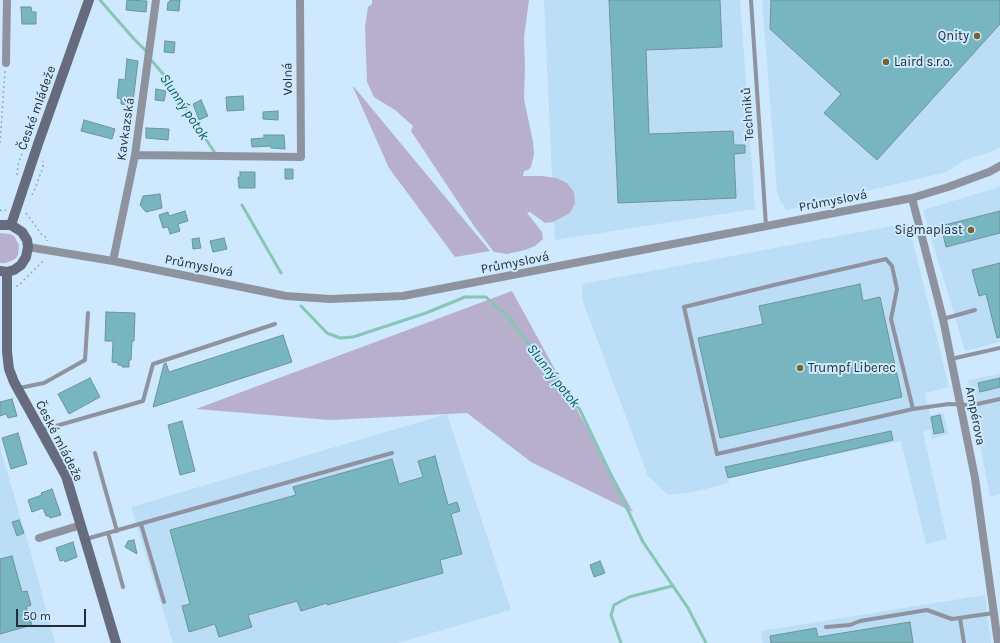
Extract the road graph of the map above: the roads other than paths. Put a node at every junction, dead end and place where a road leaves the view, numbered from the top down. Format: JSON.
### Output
{"nodes":[{"id":1,"x":7,"y":0,"type":"edge"},
{"id":2,"x":156,"y":0,"type":"edge"},
{"id":3,"x":300,"y":0,"type":"edge"},
{"id":4,"x":751,"y":0,"type":"edge"},
{"id":5,"x":89,"y":1,"type":"edge"},
{"id":6,"x":3,"y":30,"type":"edge"},
{"id":7,"x":6,"y":63,"type":"road end"},
{"id":8,"x":135,"y":154,"type":"junction"},
{"id":9,"x":1000,"y":166,"type":"edge"},
{"id":10,"x":912,"y":198,"type":"junction"},
{"id":11,"x":5,"y":225,"type":"edge"},
{"id":12,"x":766,"y":226,"type":"junction"},
{"id":13,"x":28,"y":247,"type":"junction"},
{"id":14,"x":113,"y":261,"type":"junction"},
{"id":15,"x":3,"y":271,"type":"edge"},
{"id":16,"x":975,"y":310,"type":"dead end"},
{"id":17,"x":88,"y":313,"type":"dead end"},
{"id":18,"x":942,"y":319,"type":"junction"},
{"id":19,"x":275,"y":324,"type":"dead end"},
{"id":20,"x":1000,"y":348,"type":"edge"},
{"id":21,"x":951,"y":359,"type":"junction"},
{"id":22,"x":17,"y":388,"type":"junction"},
{"id":23,"x":1000,"y":400,"type":"edge"},
{"id":24,"x":961,"y":404,"type":"junction"},
{"id":25,"x":913,"y":409,"type":"junction"},
{"id":26,"x":41,"y":430,"type":"junction"},
{"id":27,"x":95,"y":453,"type":"dead end"},
{"id":28,"x":392,"y":453,"type":"dead end"},
{"id":29,"x":142,"y":524,"type":"junction"},
{"id":30,"x":81,"y":525,"type":"junction"},
{"id":31,"x":117,"y":531,"type":"junction"},
{"id":32,"x":108,"y":533,"type":"junction"},
{"id":33,"x":39,"y":538,"type":"dead end"},
{"id":34,"x":85,"y":540,"type":"junction"},
{"id":35,"x":123,"y":587,"type":"dead end"},
{"id":36,"x":164,"y":602,"type":"dead end"},
{"id":37,"x":994,"y":613,"type":"junction"},
{"id":38,"x":960,"y":618,"type":"junction"},
{"id":39,"x":998,"y":624,"type":"edge"},
{"id":40,"x":826,"y":627,"type":"dead end"},
{"id":41,"x":116,"y":643,"type":"edge"},
{"id":42,"x":964,"y":643,"type":"edge"},
{"id":43,"x":998,"y":643,"type":"edge"}],
"edges":[{"from":1,"to":6,"type":"street"},
{"from":2,"to":8,"type":"street","name":"Kavkazská"},
{"from":3,"to":8,"type":"street","name":"Volná"},
{"from":4,"to":12,"type":"lane","name":"Techniků"},
{"from":5,"to":11,"type":"street","name":"České mládeže"},
{"from":6,"to":7,"type":"street"},
{"from":8,"to":14,"type":"street","name":"Kavkazská"},
{"from":9,"to":10,"type":"street","name":"Průmyslová"},
{"from":10,"to":12,"type":"street","name":"Průmyslová"},
{"from":10,"to":18,"type":"street","name":"Ampérova"},
{"from":11,"to":13,"type":"street","name":"České mládeže"},
{"from":12,"to":14,"type":"street","name":"Průmyslová"},
{"from":13,"to":14,"type":"street","name":"Průmyslová"},
{"from":13,"to":15,"type":"street","name":"České mládeže"},
{"from":15,"to":22,"type":"street","name":"České mládeže"},
{"from":16,"to":18,"type":"lane"},
{"from":17,"to":22,"type":"lane"},
{"from":18,"to":21,"type":"street","name":"Ampérova"},
{"from":19,"to":26,"type":"lane"},
{"from":20,"to":21,"type":"lane"},
{"from":21,"to":24,"type":"street","name":"Ampérova"},
{"from":22,"to":26,"type":"street","name":"České mládeže"},
{"from":23,"to":24,"type":"lane"},
{"from":24,"to":25,"type":"lane"},
{"from":24,"to":37,"type":"street","name":"Ampérova"},
{"from":25,"to":25,"type":"lane"},
{"from":26,"to":30,"type":"street","name":"České mládeže"},
{"from":27,"to":31,"type":"lane"},
{"from":28,"to":29,"type":"lane"},
{"from":29,"to":31,"type":"lane"},
{"from":29,"to":36,"type":"lane"},
{"from":30,"to":33,"type":"street"},
{"from":30,"to":34,"type":"street","name":"České mládeže"},
{"from":31,"to":32,"type":"lane"},
{"from":32,"to":34,"type":"lane"},
{"from":32,"to":35,"type":"lane"},
{"from":34,"to":41,"type":"street","name":"České mládeže"},
{"from":37,"to":38,"type":"lane"},
{"from":37,"to":39,"type":"street","name":"Ampérova"},
{"from":38,"to":40,"type":"lane"},
{"from":38,"to":42,"type":"lane"},
{"from":39,"to":43,"type":"street","name":"Ampérova"}]}
